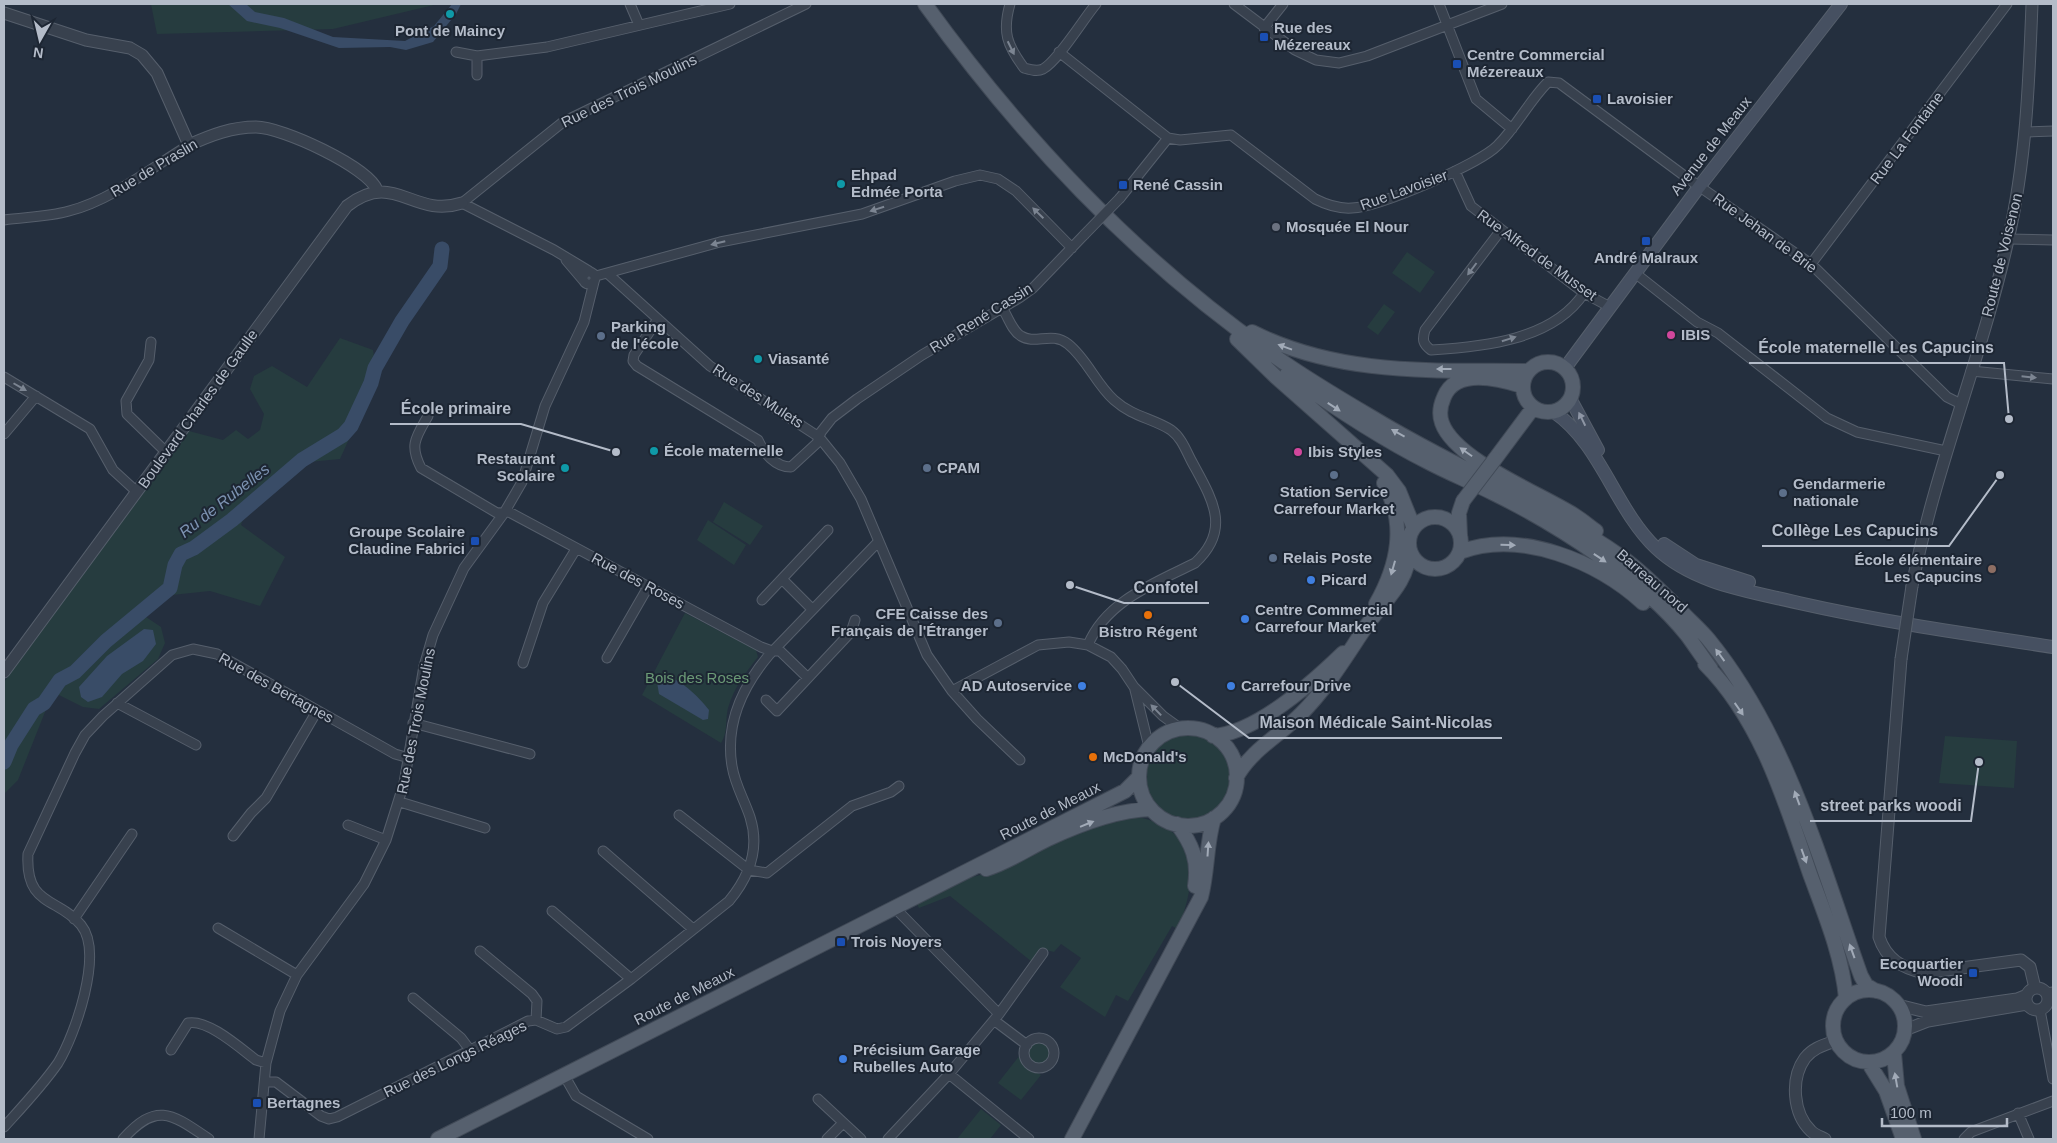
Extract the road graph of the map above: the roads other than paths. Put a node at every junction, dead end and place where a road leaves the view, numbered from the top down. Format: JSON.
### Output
{"nodes":[{"id":1,"x":630,"y":4,"type":"edge"},
{"id":2,"x":730,"y":4,"type":"edge"},
{"id":3,"x":806,"y":4,"type":"edge"},
{"id":4,"x":917,"y":4,"type":"edge"},
{"id":5,"x":925,"y":4,"type":"edge"},
{"id":6,"x":1010,"y":4,"type":"edge"},
{"id":7,"x":1096,"y":4,"type":"edge"},
{"id":8,"x":1234,"y":4,"type":"edge"},
{"id":9,"x":1282,"y":4,"type":"edge"},
{"id":10,"x":1439,"y":4,"type":"edge"},
{"id":11,"x":1502,"y":4,"type":"edge"},
{"id":12,"x":1841,"y":4,"type":"edge"},
{"id":13,"x":2032,"y":4,"type":"edge"},
{"id":14,"x":2006,"y":6,"type":"edge"},
{"id":15,"x":4,"y":13,"type":"edge"},
{"id":16,"x":1447,"y":24,"type":"junction"},
{"id":17,"x":639,"y":25,"type":"junction"},
{"id":18,"x":1264,"y":28,"type":"junction"},
{"id":19,"x":456,"y":52,"type":"dead end"},
{"id":20,"x":1059,"y":52,"type":"junction"},
{"id":21,"x":477,"y":56,"type":"junction"},
{"id":22,"x":477,"y":75,"type":"dead end"},
{"id":23,"x":1512,"y":129,"type":"junction"},
{"id":24,"x":2053,"y":131,"type":"edge"},
{"id":25,"x":2026,"y":132,"type":"junction"},
{"id":26,"x":1168,"y":138,"type":"junction"},
{"id":27,"x":190,"y":145,"type":"junction"},
{"id":28,"x":1455,"y":171,"type":"junction"},
{"id":29,"x":1700,"y":187,"type":"junction"},
{"id":30,"x":377,"y":190,"type":"junction"},
{"id":31,"x":462,"y":203,"type":"junction"},
{"id":32,"x":4,"y":220,"type":"edge"},
{"id":33,"x":1501,"y":230,"type":"junction"},
{"id":34,"x":2009,"y":239,"type":"junction"},
{"id":35,"x":2053,"y":240,"type":"edge"},
{"id":36,"x":1072,"y":248,"type":"junction"},
{"id":37,"x":1811,"y":264,"type":"junction"},
{"id":38,"x":1635,"y":273,"type":"junction"},
{"id":39,"x":607,"y":274,"type":"junction"},
{"id":40,"x":589,"y":278,"type":"junction"},
{"id":41,"x":1584,"y":292,"type":"junction"},
{"id":42,"x":1204,"y":303,"type":"junction"},
{"id":43,"x":1002,"y":308,"type":"junction"},
{"id":44,"x":1609,"y":308,"type":"junction"},
{"id":45,"x":658,"y":319,"type":"junction"},
{"id":46,"x":1237,"y":339,"type":"junction"},
{"id":47,"x":151,"y":342,"type":"dead end"},
{"id":48,"x":1565,"y":368,"type":"junction"},
{"id":49,"x":1528,"y":371,"type":"junction"},
{"id":50,"x":1971,"y":371,"type":"junction"},
{"id":51,"x":4,"y":377,"type":"edge"},
{"id":52,"x":2053,"y":379,"type":"edge"},
{"id":53,"x":1522,"y":386,"type":"junction"},
{"id":54,"x":36,"y":396,"type":"junction"},
{"id":55,"x":1571,"y":400,"type":"junction"},
{"id":56,"x":1960,"y":404,"type":"junction"},
{"id":57,"x":1533,"y":408,"type":"junction"},
{"id":58,"x":1554,"y":412,"type":"junction"},
{"id":59,"x":428,"y":416,"type":"dead end"},
{"id":60,"x":4,"y":434,"type":"edge"},
{"id":61,"x":819,"y":437,"type":"junction"},
{"id":62,"x":1946,"y":451,"type":"junction"},
{"id":63,"x":166,"y":452,"type":"junction"},
{"id":64,"x":1368,"y":457,"type":"junction"},
{"id":65,"x":137,"y":492,"type":"junction"},
{"id":66,"x":1463,"y":501,"type":"junction"},
{"id":67,"x":504,"y":513,"type":"junction"},
{"id":68,"x":1435,"y":517,"type":"junction"},
{"id":69,"x":1414,"y":528,"type":"junction"},
{"id":70,"x":828,"y":530,"type":"dead end"},
{"id":71,"x":1460,"y":535,"type":"junction"},
{"id":72,"x":878,"y":542,"type":"junction"},
{"id":73,"x":576,"y":549,"type":"junction"},
{"id":74,"x":1409,"y":550,"type":"junction"},
{"id":75,"x":1460,"y":552,"type":"junction"},
{"id":76,"x":1624,"y":558,"type":"junction"},
{"id":77,"x":1434,"y":570,"type":"junction"},
{"id":78,"x":782,"y":578,"type":"junction"},
{"id":79,"x":648,"y":587,"type":"junction"},
{"id":80,"x":1397,"y":589,"type":"junction"},
{"id":81,"x":762,"y":600,"type":"dead end"},
{"id":82,"x":812,"y":609,"type":"junction"},
{"id":83,"x":855,"y":620,"type":"dead end"},
{"id":84,"x":1370,"y":621,"type":"junction"},
{"id":85,"x":1361,"y":634,"type":"junction"},
{"id":86,"x":2053,"y":639,"type":"edge"},
{"id":87,"x":1088,"y":645,"type":"junction"},
{"id":88,"x":2053,"y":647,"type":"edge"},
{"id":89,"x":772,"y":651,"type":"junction"},
{"id":90,"x":607,"y":658,"type":"dead end"},
{"id":91,"x":523,"y":663,"type":"dead end"},
{"id":92,"x":1710,"y":669,"type":"junction"},
{"id":93,"x":4,"y":672,"type":"edge"},
{"id":94,"x":808,"y":678,"type":"junction"},
{"id":95,"x":1134,"y":687,"type":"junction"},
{"id":96,"x":952,"y":691,"type":"junction"},
{"id":97,"x":766,"y":700,"type":"dead end"},
{"id":98,"x":117,"y":703,"type":"junction"},
{"id":99,"x":316,"y":711,"type":"junction"},
{"id":100,"x":413,"y":723,"type":"junction"},
{"id":101,"x":1180,"y":729,"type":"junction"},
{"id":102,"x":1213,"y":736,"type":"junction"},
{"id":103,"x":196,"y":745,"type":"dead end"},
{"id":104,"x":1149,"y":747,"type":"junction"},
{"id":105,"x":530,"y":754,"type":"dead end"},
{"id":106,"x":409,"y":758,"type":"junction"},
{"id":107,"x":1020,"y":760,"type":"dead end"},
{"id":108,"x":1139,"y":777,"type":"junction"},
{"id":109,"x":1236,"y":778,"type":"junction"},
{"id":110,"x":899,"y":786,"type":"dead end"},
{"id":111,"x":400,"y":802,"type":"junction"},
{"id":112,"x":1151,"y":809,"type":"junction"},
{"id":113,"x":679,"y":815,"type":"dead end"},
{"id":114,"x":1214,"y":818,"type":"junction"},
{"id":115,"x":1177,"y":824,"type":"junction"},
{"id":116,"x":348,"y":825,"type":"dead end"},
{"id":117,"x":485,"y":828,"type":"dead end"},
{"id":118,"x":132,"y":834,"type":"dead end"},
{"id":119,"x":233,"y":836,"type":"dead end"},
{"id":120,"x":386,"y":840,"type":"junction"},
{"id":121,"x":603,"y":851,"type":"dead end"},
{"id":122,"x":749,"y":870,"type":"junction"},
{"id":123,"x":945,"y":882,"type":"junction"},
{"id":124,"x":894,"y":907,"type":"junction"},
{"id":125,"x":552,"y":911,"type":"dead end"},
{"id":126,"x":74,"y":919,"type":"junction"},
{"id":127,"x":218,"y":928,"type":"dead end"},
{"id":128,"x":1185,"y":928,"type":"junction"},
{"id":129,"x":693,"y":929,"type":"junction"},
{"id":130,"x":480,"y":950,"type":"dead end"},
{"id":131,"x":1043,"y":953,"type":"dead end"},
{"id":132,"x":297,"y":975,"type":"junction"},
{"id":133,"x":631,"y":979,"type":"junction"},
{"id":134,"x":1876,"y":991,"type":"junction"},
{"id":135,"x":2041,"y":996,"type":"edge"},
{"id":136,"x":413,"y":998,"type":"dead end"},
{"id":137,"x":1846,"y":998,"type":"junction"},
{"id":138,"x":1898,"y":1005,"type":"junction"},
{"id":139,"x":2040,"y":1010,"type":"joint"},
{"id":140,"x":997,"y":1017,"type":"junction"},
{"id":141,"x":536,"y":1020,"type":"junction"},
{"id":142,"x":1905,"y":1030,"type":"junction"},
{"id":143,"x":1835,"y":1041,"type":"junction"},
{"id":144,"x":1027,"y":1046,"type":"dead end"},
{"id":145,"x":171,"y":1050,"type":"dead end"},
{"id":146,"x":470,"y":1050,"type":"junction"},
{"id":147,"x":1894,"y":1053,"type":"junction"},
{"id":148,"x":1868,"y":1062,"type":"junction"},
{"id":149,"x":266,"y":1063,"type":"junction"},
{"id":150,"x":949,"y":1074,"type":"junction"},
{"id":151,"x":564,"y":1076,"type":"junction"},
{"id":152,"x":2053,"y":1079,"type":"edge"},
{"id":153,"x":265,"y":1082,"type":"junction"},
{"id":154,"x":818,"y":1099,"type":"dead end"},
{"id":155,"x":2053,"y":1101,"type":"edge"},
{"id":156,"x":2018,"y":1113,"type":"junction"},
{"id":157,"x":843,"y":1123,"type":"junction"},
{"id":158,"x":4,"y":1127,"type":"edge"},
{"id":159,"x":1964,"y":1138,"type":"edge"},
{"id":160,"x":124,"y":1139,"type":"edge"},
{"id":161,"x":209,"y":1139,"type":"edge"},
{"id":162,"x":259,"y":1139,"type":"edge"},
{"id":163,"x":441,"y":1139,"type":"edge"},
{"id":164,"x":648,"y":1139,"type":"edge"},
{"id":165,"x":827,"y":1139,"type":"edge"},
{"id":166,"x":861,"y":1139,"type":"edge"},
{"id":167,"x":888,"y":1139,"type":"edge"},
{"id":168,"x":1029,"y":1139,"type":"edge"},
{"id":169,"x":1072,"y":1139,"type":"edge"},
{"id":170,"x":1825,"y":1139,"type":"edge"},
{"id":171,"x":1903,"y":1139,"type":"edge"},
{"id":172,"x":1914,"y":1139,"type":"edge"},
{"id":173,"x":2029,"y":1139,"type":"edge"}],
"edges":[{"from":1,"to":17,"type":"street"},
{"from":2,"to":17,"type":"street"},
{"from":3,"to":31,"type":"street","name":"Rue des Trois Moulins"},
{"from":4,"to":46,"type":"main road"},
{"from":5,"to":42,"type":"main road"},
{"from":6,"to":20,"type":"street","one_way":true},
{"from":7,"to":20,"type":"street"},
{"from":8,"to":18,"type":"street"},
{"from":9,"to":18,"type":"street"},
{"from":10,"to":16,"type":"street"},
{"from":11,"to":16,"type":"street"},
{"from":12,"to":29,"type":"main road","name":"Avenue de Meaux"},
{"from":13,"to":25,"type":"street","name":"Route de Voisenon"},
{"from":14,"to":37,"type":"street","name":"Rue La Fontaine"},
{"from":15,"to":27,"type":"street"},
{"from":16,"to":18,"type":"street"},
{"from":16,"to":23,"type":"street"},
{"from":17,"to":21,"type":"street"},
{"from":19,"to":21,"type":"street"},
{"from":20,"to":26,"type":"street"},
{"from":21,"to":22,"type":"street"},
{"from":23,"to":28,"type":"street","name":"Rue Lavoisier"},
{"from":23,"to":29,"type":"street","name":"Rue Lavoisier"},
{"from":24,"to":25,"type":"street"},
{"from":25,"to":34,"type":"street","name":"Route de Voisenon"},
{"from":26,"to":28,"type":"street","name":"Rue Lavoisier"},
{"from":26,"to":36,"type":"street","name":"Rue René Cassin","bridge":true},
{"from":27,"to":30,"type":"street","name":"Rue de Praslin"},
{"from":27,"to":32,"type":"street","name":"Rue de Praslin"},
{"from":28,"to":33,"type":"street","name":"Rue Alfred de Musset"},
{"from":29,"to":37,"type":"street","name":"Rue Jehan de Brie"},
{"from":29,"to":38,"type":"main road","name":"Avenue de Meaux"},
{"from":30,"to":31,"type":"street"},
{"from":30,"to":63,"type":"street","name":"Boulevard Charles de Gaulle"},
{"from":31,"to":40,"type":"street"},
{"from":33,"to":41,"type":"street","name":"Rue Alfred de Musset"},
{"from":33,"to":41,"type":"street","one_way":true},
{"from":34,"to":35,"type":"street"},
{"from":34,"to":50,"type":"street","name":"Route de Voisenon"},
{"from":36,"to":39,"type":"street","one_way":true},
{"from":36,"to":43,"type":"street","name":"Rue René Cassin"},
{"from":37,"to":56,"type":"street","name":"Rue Jehan de Brie"},
{"from":38,"to":44,"type":"main road","name":"Avenue de Meaux"},
{"from":38,"to":62,"type":"street"},
{"from":39,"to":40,"type":"street"},
{"from":39,"to":45,"type":"street","name":"Rue des Mulets"},
{"from":40,"to":67,"type":"street","name":"Rue des Trois Moulins"},
{"from":41,"to":44,"type":"street","name":"Rue Alfred de Musset"},
{"from":49,"to":42,"type":"main road","one_way":true},
{"from":76,"to":42,"type":"main road","one_way":true},
{"from":43,"to":61,"type":"street","name":"Rue René Cassin"},
{"from":43,"to":87,"type":"street"},
{"from":44,"to":48,"type":"main road","name":"Avenue de Meaux"},
{"from":45,"to":61,"type":"street","name":"Rue des Mulets"},
{"from":45,"to":61,"type":"street","name":"Rue René Cassin"},
{"from":46,"to":64,"type":"main road"},
{"from":46,"to":92,"type":"main road","name":"Barreau nord","one_way":true},
{"from":47,"to":63,"type":"street"},
{"from":48,"to":49,"type":"main road"},
{"from":48,"to":55,"type":"main road"},
{"from":49,"to":53,"type":"main road"},
{"from":50,"to":52,"type":"street","one_way":true},
{"from":50,"to":56,"type":"street","name":"Route de Voisenon"},
{"from":51,"to":54,"type":"street","one_way":true},
{"from":53,"to":57,"type":"main road"},
{"from":76,"to":53,"type":"main road","one_way":true},
{"from":54,"to":60,"type":"street"},
{"from":54,"to":65,"type":"street"},
{"from":55,"to":58,"type":"main road"},
{"from":86,"to":55,"type":"main road","one_way":true},
{"from":56,"to":62,"type":"street","name":"Route de Voisenon"},
{"from":57,"to":58,"type":"main road"},
{"from":57,"to":66,"type":"main road","bridge":true},
{"from":58,"to":88,"type":"main road"},
{"from":59,"to":67,"type":"street","name":"Rue des Roses"},
{"from":61,"to":72,"type":"street","name":"Rue des Mulets"},
{"from":62,"to":135,"type":"street","name":"Route de Voisenon","bridge":true},
{"from":63,"to":65,"type":"street","name":"Boulevard Charles de Gaulle"},
{"from":64,"to":69,"type":"main road"},
{"from":64,"to":84,"type":"main road","one_way":true},
{"from":65,"to":93,"type":"street","name":"Boulevard Charles de Gaulle"},
{"from":66,"to":68,"type":"main road"},
{"from":66,"to":71,"type":"main road"},
{"from":67,"to":73,"type":"street","name":"Rue des Roses"},
{"from":67,"to":100,"type":"street","name":"Rue des Trois Moulins"},
{"from":68,"to":69,"type":"main road"},
{"from":68,"to":71,"type":"main road"},
{"from":69,"to":74,"type":"main road"},
{"from":70,"to":78,"type":"street"},
{"from":71,"to":75,"type":"main road"},
{"from":72,"to":82,"type":"street"},
{"from":72,"to":96,"type":"street","name":"Rue des Mulets"},
{"from":73,"to":79,"type":"street","name":"Rue des Roses"},
{"from":73,"to":91,"type":"street"},
{"from":74,"to":77,"type":"main road"},
{"from":74,"to":80,"type":"main road"},
{"from":75,"to":77,"type":"main road"},
{"from":75,"to":92,"type":"main road","one_way":true},
{"from":134,"to":76,"type":"main road","one_way":true},
{"from":77,"to":80,"type":"main road"},
{"from":78,"to":81,"type":"street"},
{"from":78,"to":82,"type":"street"},
{"from":79,"to":89,"type":"street","name":"Rue des Roses"},
{"from":79,"to":90,"type":"street"},
{"from":80,"to":84,"type":"main road"},
{"from":82,"to":89,"type":"street"},
{"from":83,"to":94,"type":"street"},
{"from":84,"to":85,"type":"main road"},
{"from":85,"to":102,"type":"main road"},
{"from":85,"to":109,"type":"main road"},
{"from":87,"to":95,"type":"street"},
{"from":87,"to":96,"type":"street"},
{"from":89,"to":94,"type":"street","name":"Rue des Roses"},
{"from":89,"to":122,"type":"street"},
{"from":92,"to":137,"type":"main road","one_way":true},
{"from":94,"to":97,"type":"street"},
{"from":101,"to":95,"type":"street","one_way":true},
{"from":95,"to":104,"type":"street"},
{"from":96,"to":107,"type":"street","name":"Rue des Mulets"},
{"from":98,"to":99,"type":"street","name":"Rue des Bertagnes"},
{"from":98,"to":103,"type":"street"},
{"from":98,"to":126,"type":"street","name":"Rue des Bertagnes"},
{"from":99,"to":106,"type":"street","name":"Rue des Bertagnes"},
{"from":99,"to":119,"type":"street"},
{"from":100,"to":105,"type":"street"},
{"from":100,"to":106,"type":"street","name":"Rue des Trois Moulins"},
{"from":101,"to":102,"type":"main road"},
{"from":101,"to":104,"type":"main road"},
{"from":102,"to":109,"type":"main road"},
{"from":104,"to":108,"type":"main road"},
{"from":106,"to":111,"type":"street","name":"Rue des Trois Moulins"},
{"from":108,"to":112,"type":"main road"},
{"from":108,"to":123,"type":"main road","name":"Route de Meaux"},
{"from":109,"to":114,"type":"main road"},
{"from":110,"to":122,"type":"street"},
{"from":111,"to":117,"type":"street"},
{"from":111,"to":120,"type":"street","name":"Rue des Trois Moulins"},
{"from":112,"to":115,"type":"main road"},
{"from":123,"to":112,"type":"main road","name":"Route de Meaux","one_way":true},
{"from":113,"to":122,"type":"street"},
{"from":114,"to":115,"type":"main road"},
{"from":128,"to":114,"type":"main road","one_way":true},
{"from":115,"to":128,"type":"main road"},
{"from":116,"to":120,"type":"street"},
{"from":118,"to":126,"type":"street"},
{"from":120,"to":132,"type":"street","name":"Rue des Trois Moulins"},
{"from":121,"to":129,"type":"street"},
{"from":122,"to":129,"type":"street","name":"Rue des Longs Réages"},
{"from":123,"to":124,"type":"main road","name":"Route de Meaux"},
{"from":124,"to":140,"type":"street"},
{"from":124,"to":151,"type":"main road","name":"Route de Meaux"},
{"from":125,"to":133,"type":"street"},
{"from":126,"to":158,"type":"street","name":"Rue des Bertagnes"},
{"from":127,"to":132,"type":"street"},
{"from":128,"to":169,"type":"main road"},
{"from":129,"to":133,"type":"street","name":"Rue des Longs Réages"},
{"from":130,"to":141,"type":"street"},
{"from":131,"to":140,"type":"street"},
{"from":132,"to":149,"type":"street","name":"Rue des Trois Moulins"},
{"from":133,"to":141,"type":"street","name":"Rue des Longs Réages"},
{"from":134,"to":137,"type":"main road"},
{"from":134,"to":138,"type":"main road"},
{"from":135,"to":138,"type":"street"},
{"from":135,"to":139,"type":"street"},
{"from":135,"to":142,"type":"street"},
{"from":136,"to":146,"type":"street"},
{"from":137,"to":143,"type":"main road"},
{"from":138,"to":142,"type":"main road"},
{"from":139,"to":152,"type":"street"},
{"from":140,"to":144,"type":"street"},
{"from":140,"to":150,"type":"street"},
{"from":141,"to":146,"type":"street","name":"Rue des Longs Réages"},
{"from":142,"to":147,"type":"main road"},
{"from":143,"to":148,"type":"main road"},
{"from":143,"to":170,"type":"street"},
{"from":145,"to":149,"type":"street"},
{"from":146,"to":153,"type":"street","name":"Rue des Longs Réages"},
{"from":147,"to":148,"type":"main road"},
{"from":172,"to":147,"type":"main road","one_way":true},
{"from":148,"to":171,"type":"main road"},
{"from":149,"to":153,"type":"street","name":"Rue des Trois Moulins"},
{"from":150,"to":167,"type":"street"},
{"from":150,"to":168,"type":"street"},
{"from":151,"to":163,"type":"main road","name":"Route de Meaux"},
{"from":151,"to":164,"type":"street"},
{"from":153,"to":162,"type":"street","name":"Rue des Trois Moulins"},
{"from":154,"to":157,"type":"street"},
{"from":155,"to":156,"type":"street"},
{"from":156,"to":159,"type":"street"},
{"from":156,"to":173,"type":"street"},
{"from":157,"to":165,"type":"street"},
{"from":157,"to":166,"type":"street"},
{"from":160,"to":161,"type":"street"}]}
